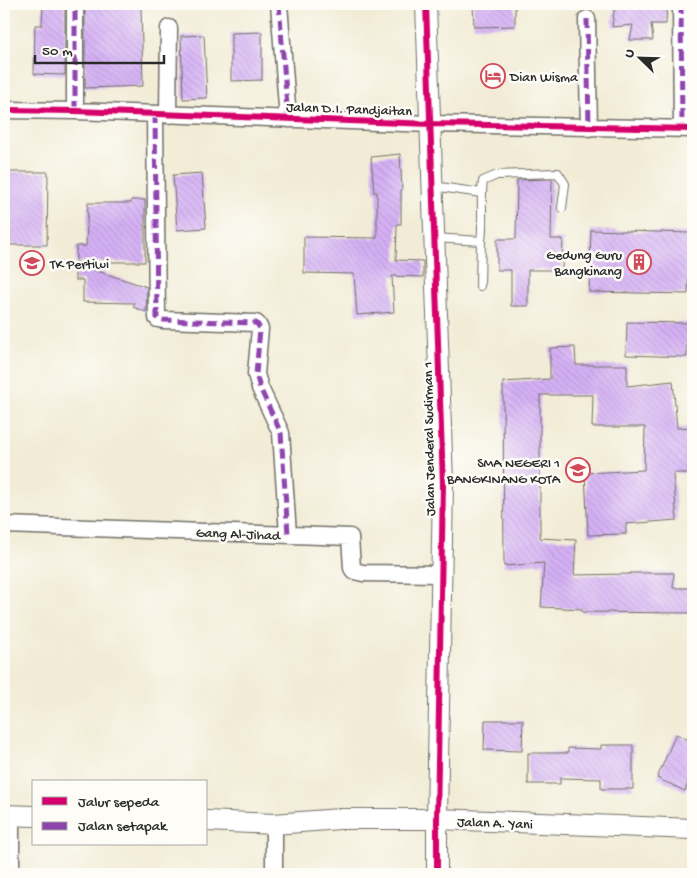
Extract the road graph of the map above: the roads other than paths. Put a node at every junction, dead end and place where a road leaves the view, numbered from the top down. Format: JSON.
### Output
{"nodes":[{"id":1,"x":75,"y":4,"type":"edge"},
{"id":2,"x":279,"y":4,"type":"edge"},
{"id":3,"x":426,"y":4,"type":"edge"},
{"id":4,"x":681,"y":4,"type":"edge"},
{"id":5,"x":587,"y":19,"type":"dead end"},
{"id":6,"x":169,"y":28,"type":"dead end"},
{"id":7,"x":4,"y":110,"type":"edge"},
{"id":8,"x":75,"y":111,"type":"junction"},
{"id":9,"x":162,"y":114,"type":"junction"},
{"id":10,"x":288,"y":119,"type":"junction"},
{"id":11,"x":431,"y":124,"type":"junction"},
{"id":12,"x":589,"y":128,"type":"junction"},
{"id":13,"x":688,"y":129,"type":"edge"},
{"id":14,"x":433,"y":186,"type":"junction"},
{"id":15,"x":481,"y":193,"type":"junction"},
{"id":16,"x":562,"y":208,"type":"dead end"},
{"id":17,"x":434,"y":238,"type":"junction"},
{"id":18,"x":481,"y":241,"type":"junction"},
{"id":19,"x":480,"y":286,"type":"dead end"},
{"id":20,"x":4,"y":525,"type":"edge"},
{"id":21,"x":288,"y":534,"type":"junction"},
{"id":22,"x":441,"y":574,"type":"junction"},
{"id":23,"x":7,"y":815,"type":"edge"},
{"id":24,"x":32,"y":816,"type":"edge"},
{"id":25,"x":436,"y":819,"type":"junction"},
{"id":26,"x":208,"y":821,"type":"edge"},
{"id":27,"x":274,"y":824,"type":"junction"},
{"id":28,"x":693,"y":829,"type":"edge"},
{"id":29,"x":12,"y":874,"type":"edge"},
{"id":30,"x":274,"y":874,"type":"edge"},
{"id":31,"x":437,"y":874,"type":"edge"}],
"edges":[{"from":1,"to":8,"type":"street"},
{"from":2,"to":10,"type":"street"},
{"from":3,"to":11,"type":"street","name":"Jalan Jenderal Sudirman 1"},
{"from":4,"to":13,"type":"street"},
{"from":5,"to":12,"type":"street"},
{"from":6,"to":9,"type":"street"},
{"from":7,"to":8,"type":"street","name":"Jalan D.I. Pandjaitan"},
{"from":8,"to":9,"type":"street","name":"Jalan D.I. Pandjaitan"},
{"from":9,"to":10,"type":"street","name":"Jalan D.I. Pandjaitan"},
{"from":9,"to":21,"type":"street"},
{"from":10,"to":11,"type":"street","name":"Jalan D.I. Pandjaitan"},
{"from":11,"to":12,"type":"street","name":"Jalan D.I. Pandjaitan"},
{"from":11,"to":14,"type":"street","name":"Jalan Jenderal Sudirman 1"},
{"from":12,"to":13,"type":"street","name":"Jalan D.I. Pandjaitan"},
{"from":14,"to":15,"type":"lane"},
{"from":14,"to":17,"type":"street","name":"Jalan Jenderal Sudirman 1"},
{"from":15,"to":16,"type":"lane"},
{"from":15,"to":18,"type":"lane"},
{"from":17,"to":18,"type":"lane"},
{"from":17,"to":22,"type":"street","name":"Jalan Jenderal Sudirman 1"},
{"from":18,"to":19,"type":"lane"},
{"from":20,"to":21,"type":"street","name":"Gang Al-Jihad"},
{"from":21,"to":22,"type":"street","name":"Gang Al-Jihad"},
{"from":22,"to":25,"type":"street","name":"Jalan Jenderal Sudirman 1"},
{"from":23,"to":24,"type":"street"},
{"from":23,"to":29,"type":"street"},
{"from":25,"to":27,"type":"street","name":"Jalan A. Yani"},
{"from":25,"to":28,"type":"street","name":"Jalan A. Yani"},
{"from":25,"to":31,"type":"street","name":"Jalan Jenderal Sudirman 1"},
{"from":26,"to":27,"type":"street","name":"Jalan A. Yani"},
{"from":27,"to":30,"type":"street"}]}
